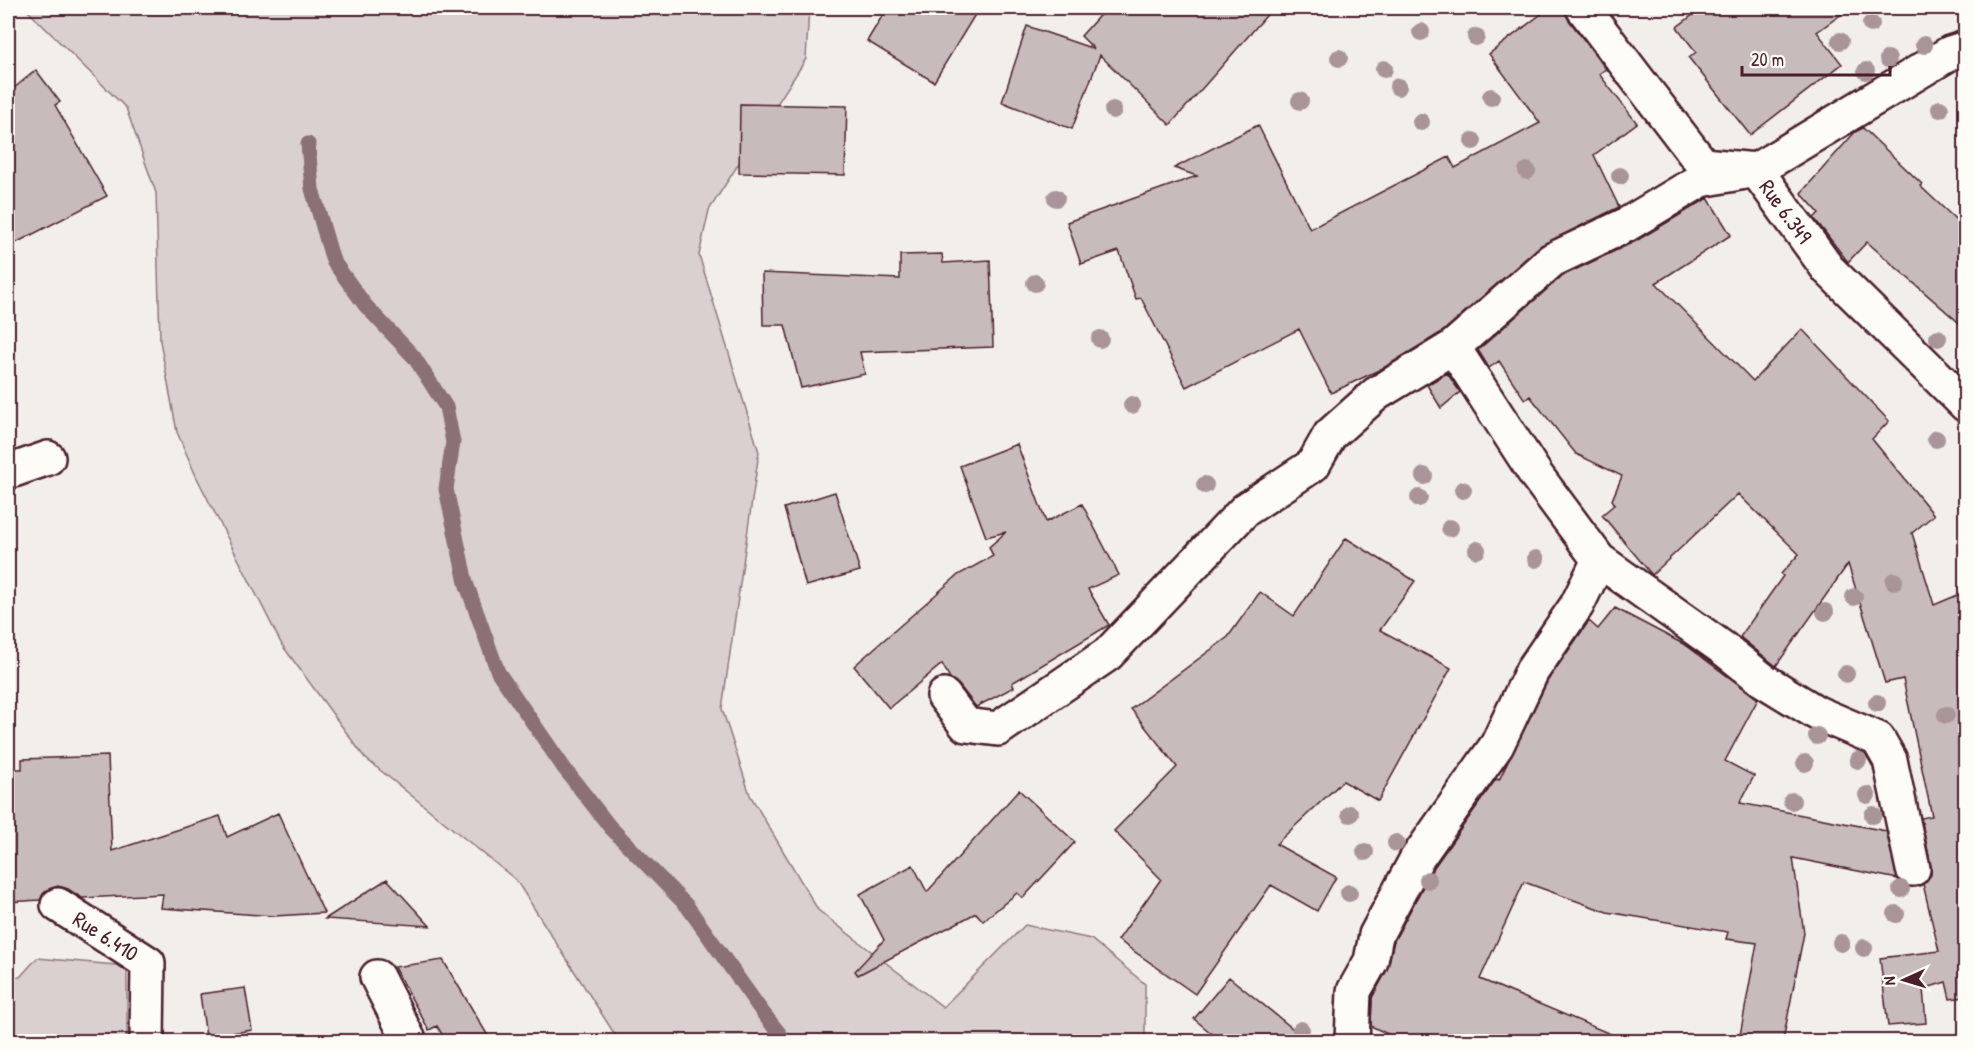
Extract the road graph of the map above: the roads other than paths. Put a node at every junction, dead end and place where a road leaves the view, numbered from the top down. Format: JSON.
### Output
{"nodes":[{"id":1,"x":1583,"y":8,"type":"edge"},
{"id":2,"x":1965,"y":48,"type":"edge"},
{"id":3,"x":1756,"y":170,"type":"junction"},
{"id":4,"x":1452,"y":346,"type":"junction"},
{"id":5,"x":1965,"y":405,"type":"edge"},
{"id":6,"x":48,"y":458,"type":"dead end"},
{"id":7,"x":8,"y":472,"type":"edge"},
{"id":8,"x":1599,"y":560,"type":"junction"},
{"id":9,"x":944,"y":696,"type":"dead end"},
{"id":10,"x":1913,"y":869,"type":"dead end"},
{"id":11,"x":58,"y":905,"type":"dead end"},
{"id":12,"x":377,"y":977,"type":"dead end"},
{"id":13,"x":147,"y":1041,"type":"edge"},
{"id":14,"x":410,"y":1041,"type":"edge"},
{"id":15,"x":1352,"y":1041,"type":"edge"}],
"edges":[{"from":1,"to":3,"type":"street","name":"Rue 6.349"},
{"from":2,"to":3,"type":"street"},
{"from":3,"to":4,"type":"street"},
{"from":3,"to":5,"type":"street","name":"Rue 6.349"},
{"from":4,"to":8,"type":"street"},
{"from":4,"to":9,"type":"street"},
{"from":6,"to":7,"type":"street"},
{"from":8,"to":10,"type":"street"},
{"from":8,"to":15,"type":"street"},
{"from":11,"to":13,"type":"street","name":"Rue 6.410"},
{"from":12,"to":14,"type":"street"}]}
